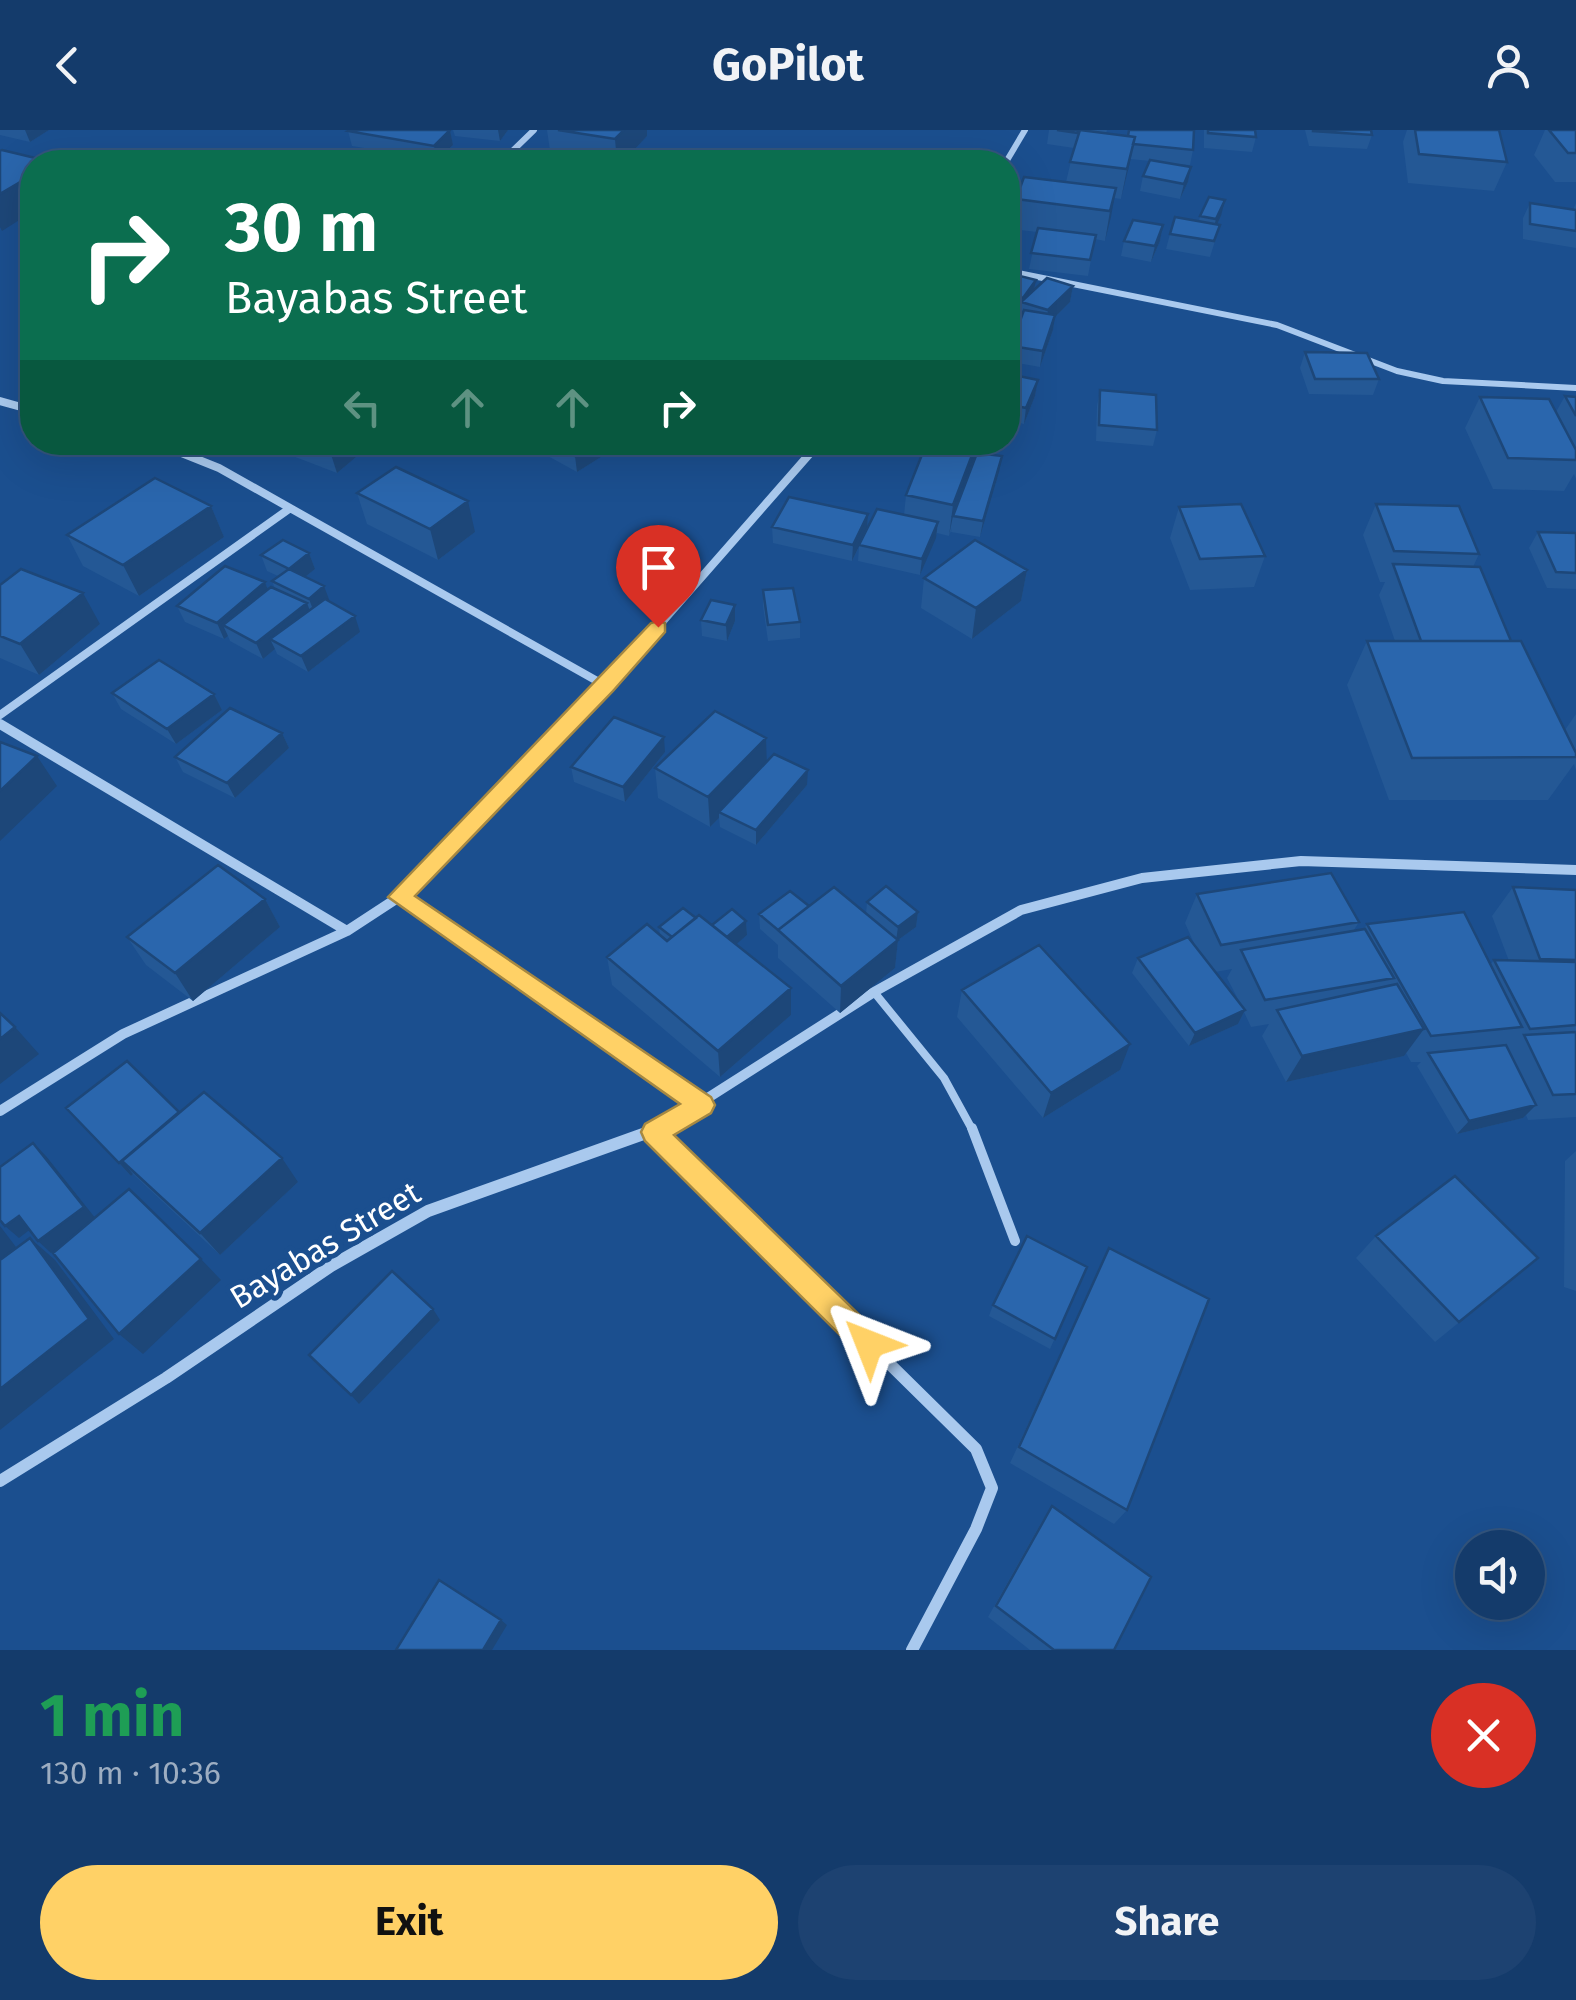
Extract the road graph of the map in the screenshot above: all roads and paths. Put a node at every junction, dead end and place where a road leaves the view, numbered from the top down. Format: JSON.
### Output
{"nodes":[{"id":1,"x":534,"y":130,"type":"edge"},
{"id":2,"x":513,"y":150,"type":"edge"},
{"id":3,"x":1020,"y":273,"type":"edge"},
{"id":4,"x":1576,"y":388,"type":"edge"},
{"id":5,"x":186,"y":455,"type":"edge"},
{"id":6,"x":808,"y":455,"type":"edge"},
{"id":7,"x":289,"y":509,"type":"junction"},
{"id":8,"x":606,"y":686,"type":"junction"},
{"id":9,"x":0,"y":715,"type":"edge"},
{"id":10,"x":0,"y":724,"type":"edge"},
{"id":11,"x":1576,"y":870,"type":"edge"},
{"id":12,"x":400,"y":897,"type":"junction"},
{"id":13,"x":346,"y":930,"type":"junction"},
{"id":14,"x":874,"y":992,"type":"junction"},
{"id":15,"x":702,"y":1105,"type":"junction"},
{"id":16,"x":0,"y":1112,"type":"edge"},
{"id":17,"x":654,"y":1132,"type":"junction"},
{"id":18,"x":1014,"y":1241,"type":"dead end"},
{"id":19,"x":0,"y":1481,"type":"edge"},
{"id":20,"x":912,"y":1650,"type":"edge"}],
"edges":[{"from":1,"to":2,"type":"street"},
{"from":3,"to":4,"type":"street"},
{"from":5,"to":7,"type":"street"},
{"from":6,"to":8,"type":"street"},
{"from":7,"to":8,"type":"street"},
{"from":7,"to":9,"type":"street"},
{"from":8,"to":12,"type":"street"},
{"from":10,"to":13,"type":"street"},
{"from":11,"to":14,"type":"street","name":"Bayabas Street"},
{"from":12,"to":13,"type":"street"},
{"from":12,"to":15,"type":"street"},
{"from":13,"to":16,"type":"street"},
{"from":14,"to":15,"type":"street","name":"Bayabas Street"},
{"from":14,"to":18,"type":"lane"},
{"from":15,"to":17,"type":"street","name":"Bayabas Street"},
{"from":17,"to":19,"type":"street","name":"Bayabas Street"},
{"from":17,"to":20,"type":"street"}]}
